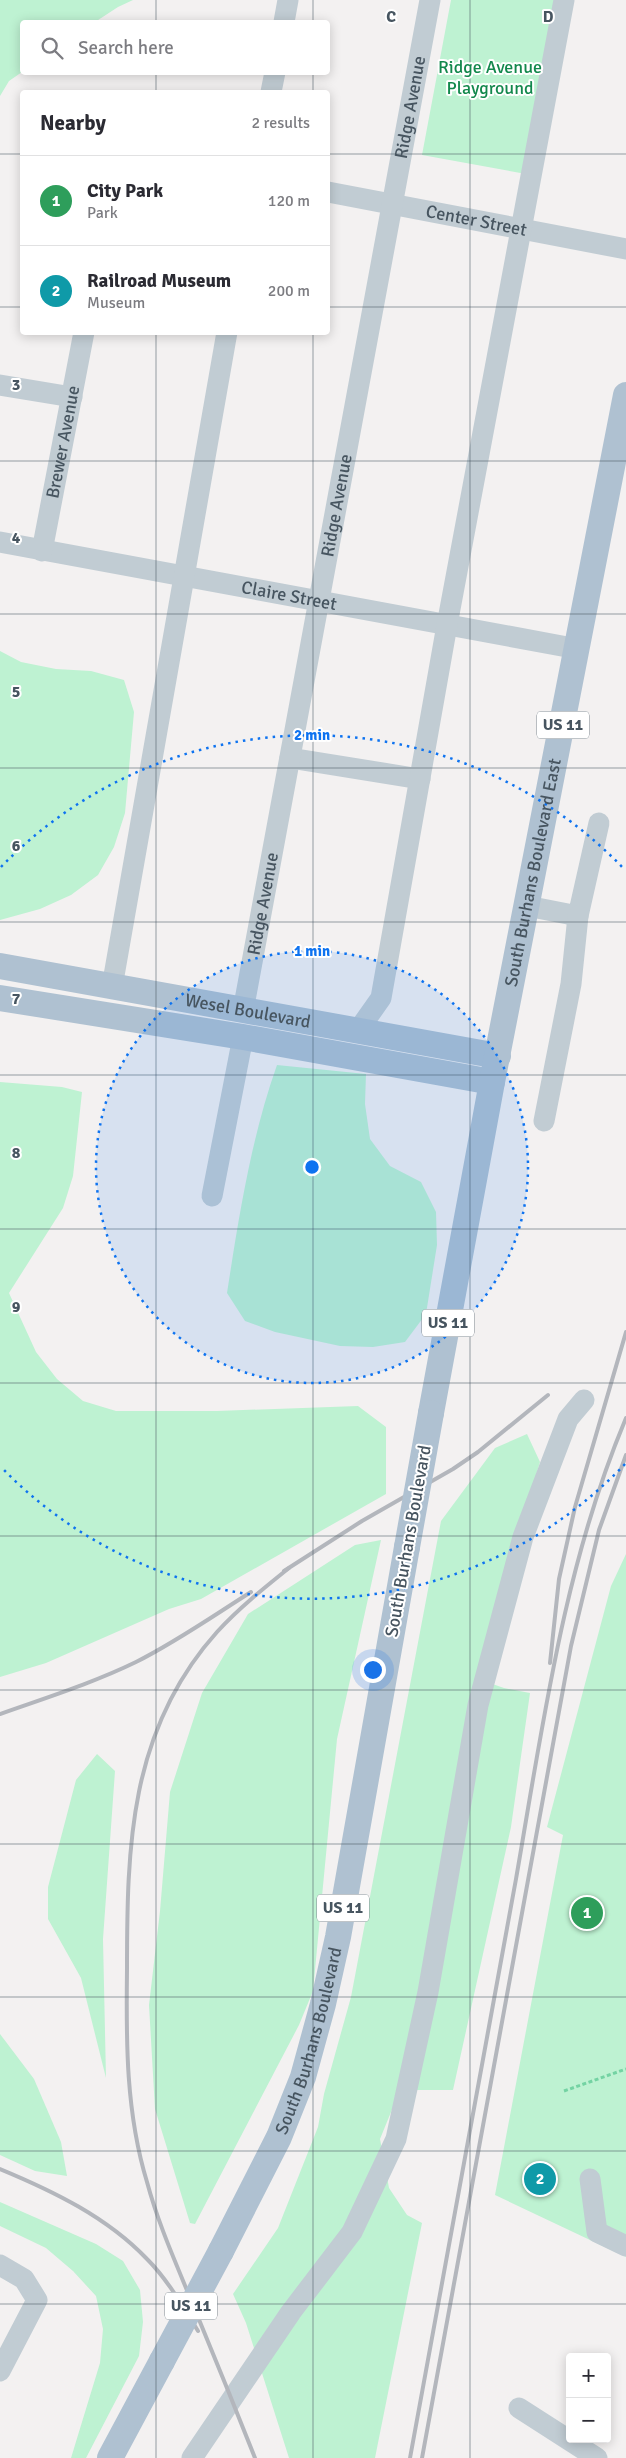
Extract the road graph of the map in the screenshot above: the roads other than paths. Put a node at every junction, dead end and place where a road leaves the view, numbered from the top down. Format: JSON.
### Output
{"nodes":[{"id":1,"x":288,"y":0,"type":"edge"},
{"id":2,"x":430,"y":0,"type":"edge"},
{"id":3,"x":564,"y":0,"type":"edge"},
{"id":4,"x":284,"y":20,"type":"edge"},
{"id":5,"x":274,"y":75,"type":"edge"},
{"id":6,"x":271,"y":90,"type":"edge"},
{"id":7,"x":330,"y":192,"type":"edge"},
{"id":8,"x":391,"y":204,"type":"junction"},
{"id":9,"x":521,"y":229,"type":"junction"},
{"id":10,"x":626,"y":249,"type":"edge"},
{"id":11,"x":83,"y":335,"type":"edge"},
{"id":12,"x":226,"y":335,"type":"edge"},
{"id":13,"x":0,"y":385,"type":"edge"},
{"id":14,"x":626,"y":394,"type":"edge"},
{"id":15,"x":72,"y":397,"type":"junction"},
{"id":16,"x":621,"y":449,"type":"edge"},
{"id":17,"x":0,"y":542,"type":"edge"},
{"id":18,"x":42,"y":551,"type":"junction"},
{"id":19,"x":182,"y":576,"type":"junction"},
{"id":20,"x":319,"y":602,"type":"junction"},
{"id":21,"x":447,"y":625,"type":"junction"},
{"id":22,"x":578,"y":649,"type":"junction"},
{"id":23,"x":290,"y":758,"type":"junction"},
{"id":24,"x":420,"y":779,"type":"junction"},
{"id":25,"x":599,"y":823,"type":"dead end"},
{"id":26,"x":528,"y":906,"type":"junction"},
{"id":27,"x":578,"y":916,"type":"junction"},
{"id":28,"x":0,"y":966,"type":"edge"},
{"id":29,"x":112,"y":987,"type":"junction"},
{"id":30,"x":0,"y":998,"type":"edge"},
{"id":31,"x":243,"y":1011,"type":"junction"},
{"id":32,"x":356,"y":1032,"type":"junction"},
{"id":33,"x":243,"y":1037,"type":"junction"},
{"id":34,"x":498,"y":1056,"type":"junction"},
{"id":35,"x":492,"y":1082,"type":"junction"},
{"id":36,"x":544,"y":1121,"type":"dead end"},
{"id":37,"x":212,"y":1196,"type":"dead end"},
{"id":38,"x":584,"y":1400,"type":"dead end"},
{"id":39,"x":590,"y":2179,"type":"dead end"},
{"id":40,"x":626,"y":2246,"type":"edge"},
{"id":41,"x":0,"y":2265,"type":"edge"},
{"id":42,"x":0,"y":2371,"type":"edge"},
{"id":43,"x":519,"y":2408,"type":"dead end"},
{"id":44,"x":110,"y":2458,"type":"edge"},
{"id":45,"x":192,"y":2458,"type":"edge"},
{"id":46,"x":597,"y":2458,"type":"edge"}],
"edges":[{"from":1,"to":4,"type":"street"},
{"from":2,"to":8,"type":"street","name":"Ridge Avenue"},
{"from":3,"to":9,"type":"street"},
{"from":5,"to":6,"type":"street"},
{"from":7,"to":8,"type":"street","name":"Center Street"},
{"from":8,"to":9,"type":"street","name":"Center Street"},
{"from":8,"to":20,"type":"street","name":"Ridge Avenue"},
{"from":9,"to":10,"type":"street","name":"Center Street"},
{"from":9,"to":21,"type":"street"},
{"from":11,"to":15,"type":"street","name":"Brewer Avenue"},
{"from":12,"to":19,"type":"street"},
{"from":13,"to":15,"type":"street"},
{"from":14,"to":16,"type":"main road","name":"South Burhans Boulevard East","number":"US 11"},
{"from":15,"to":18,"type":"street","name":"Brewer Avenue"},
{"from":16,"to":22,"type":"main road","name":"South Burhans Boulevard East","number":"US 11"},
{"from":17,"to":18,"type":"street","name":"Claire Street"},
{"from":18,"to":19,"type":"street","name":"Claire Street"},
{"from":19,"to":20,"type":"street","name":"Claire Street"},
{"from":19,"to":29,"type":"street"},
{"from":20,"to":21,"type":"street","name":"Claire Street"},
{"from":20,"to":23,"type":"street","name":"Ridge Avenue"},
{"from":21,"to":22,"type":"street","name":"Claire Street"},
{"from":21,"to":24,"type":"street"},
{"from":22,"to":26,"type":"main road","name":"South Burhans Boulevard East","number":"US 11"},
{"from":23,"to":24,"type":"street"},
{"from":23,"to":31,"type":"street","name":"Ridge Avenue"},
{"from":24,"to":32,"type":"street"},
{"from":25,"to":27,"type":"street"},
{"from":26,"to":27,"type":"street"},
{"from":26,"to":34,"type":"main road","name":"South Burhans Boulevard East","number":"US 11"},
{"from":27,"to":36,"type":"street"},
{"from":28,"to":29,"type":"main road","name":"Wesel Boulevard"},
{"from":29,"to":31,"type":"main road","name":"Wesel Boulevard"},
{"from":30,"to":33,"type":"main road","name":"Wesel Boulevard"},
{"from":31,"to":32,"type":"main road","name":"Wesel Boulevard"},
{"from":32,"to":34,"type":"main road","name":"Wesel Boulevard"},
{"from":33,"to":35,"type":"main road","name":"Wesel Boulevard"},
{"from":33,"to":37,"type":"street"},
{"from":34,"to":35,"type":"main road","name":"South Burhans Boulevard","number":"US 11"},
{"from":35,"to":44,"type":"main road","name":"South Burhans Boulevard","number":"US 11","bridge":true},
{"from":38,"to":45,"type":"street"},
{"from":39,"to":40,"type":"street"},
{"from":41,"to":42,"type":"street"},
{"from":43,"to":46,"type":"street"}]}
